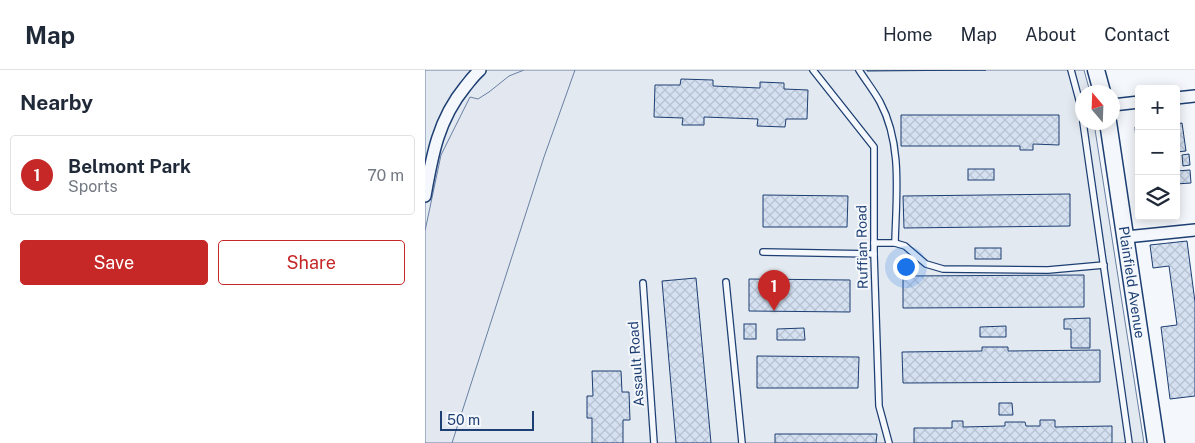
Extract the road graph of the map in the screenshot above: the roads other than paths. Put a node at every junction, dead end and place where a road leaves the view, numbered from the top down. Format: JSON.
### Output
{"nodes":[{"id":1,"x":480,"y":70,"type":"edge"},
{"id":2,"x":813,"y":70,"type":"edge"},
{"id":3,"x":859,"y":70,"type":"edge"},
{"id":4,"x":1071,"y":70,"type":"edge"},
{"id":5,"x":1096,"y":70,"type":"edge"},
{"id":6,"x":1075,"y":85,"type":"edge"},
{"id":7,"x":1100,"y":85,"type":"edge"},
{"id":8,"x":1195,"y":96,"type":"edge"},
{"id":9,"x":1180,"y":98,"type":"edge"},
{"id":10,"x":1135,"y":102,"type":"edge"},
{"id":11,"x":1120,"y":103,"type":"edge"},
{"id":12,"x":1084,"y":130,"type":"edge"},
{"id":13,"x":1109,"y":130,"type":"edge"},
{"id":14,"x":425,"y":196,"type":"edge"},
{"id":15,"x":1195,"y":230,"type":"edge"},
{"id":16,"x":1126,"y":237,"type":"junction"},
{"id":17,"x":874,"y":242,"type":"junction"},
{"id":18,"x":895,"y":243,"type":"junction"},
{"id":19,"x":763,"y":252,"type":"dead end"},
{"id":20,"x":874,"y":254,"type":"junction"},
{"id":21,"x":1104,"y":265,"type":"junction"},
{"id":22,"x":643,"y":282,"type":"dead end"},
{"id":23,"x":726,"y":282,"type":"dead end"},
{"id":24,"x":654,"y":443,"type":"edge"},
{"id":25,"x":742,"y":443,"type":"edge"},
{"id":26,"x":889,"y":443,"type":"edge"},
{"id":27,"x":1129,"y":443,"type":"edge"},
{"id":28,"x":1156,"y":443,"type":"edge"}],
"edges":[{"from":1,"to":14,"type":"street"},
{"from":2,"to":17,"type":"lane","name":"Ruffian Road"},
{"from":3,"to":18,"type":"lane"},
{"from":4,"to":6,"type":"lane"},
{"from":5,"to":7,"type":"main road"},
{"from":8,"to":9,"type":"street"},
{"from":10,"to":11,"type":"street"},
{"from":12,"to":21,"type":"lane"},
{"from":13,"to":16,"type":"main road","name":"Plainfield Avenue"},
{"from":15,"to":16,"type":"street"},
{"from":16,"to":28,"type":"main road","name":"Plainfield Avenue"},
{"from":17,"to":18,"type":"lane"},
{"from":17,"to":20,"type":"lane","name":"Ruffian Road"},
{"from":18,"to":21,"type":"lane"},
{"from":19,"to":20,"type":"lane"},
{"from":20,"to":26,"type":"lane","name":"Ruffian Road"},
{"from":21,"to":27,"type":"lane"},
{"from":22,"to":24,"type":"lane","name":"Assault Road"},
{"from":23,"to":25,"type":"lane"}]}
